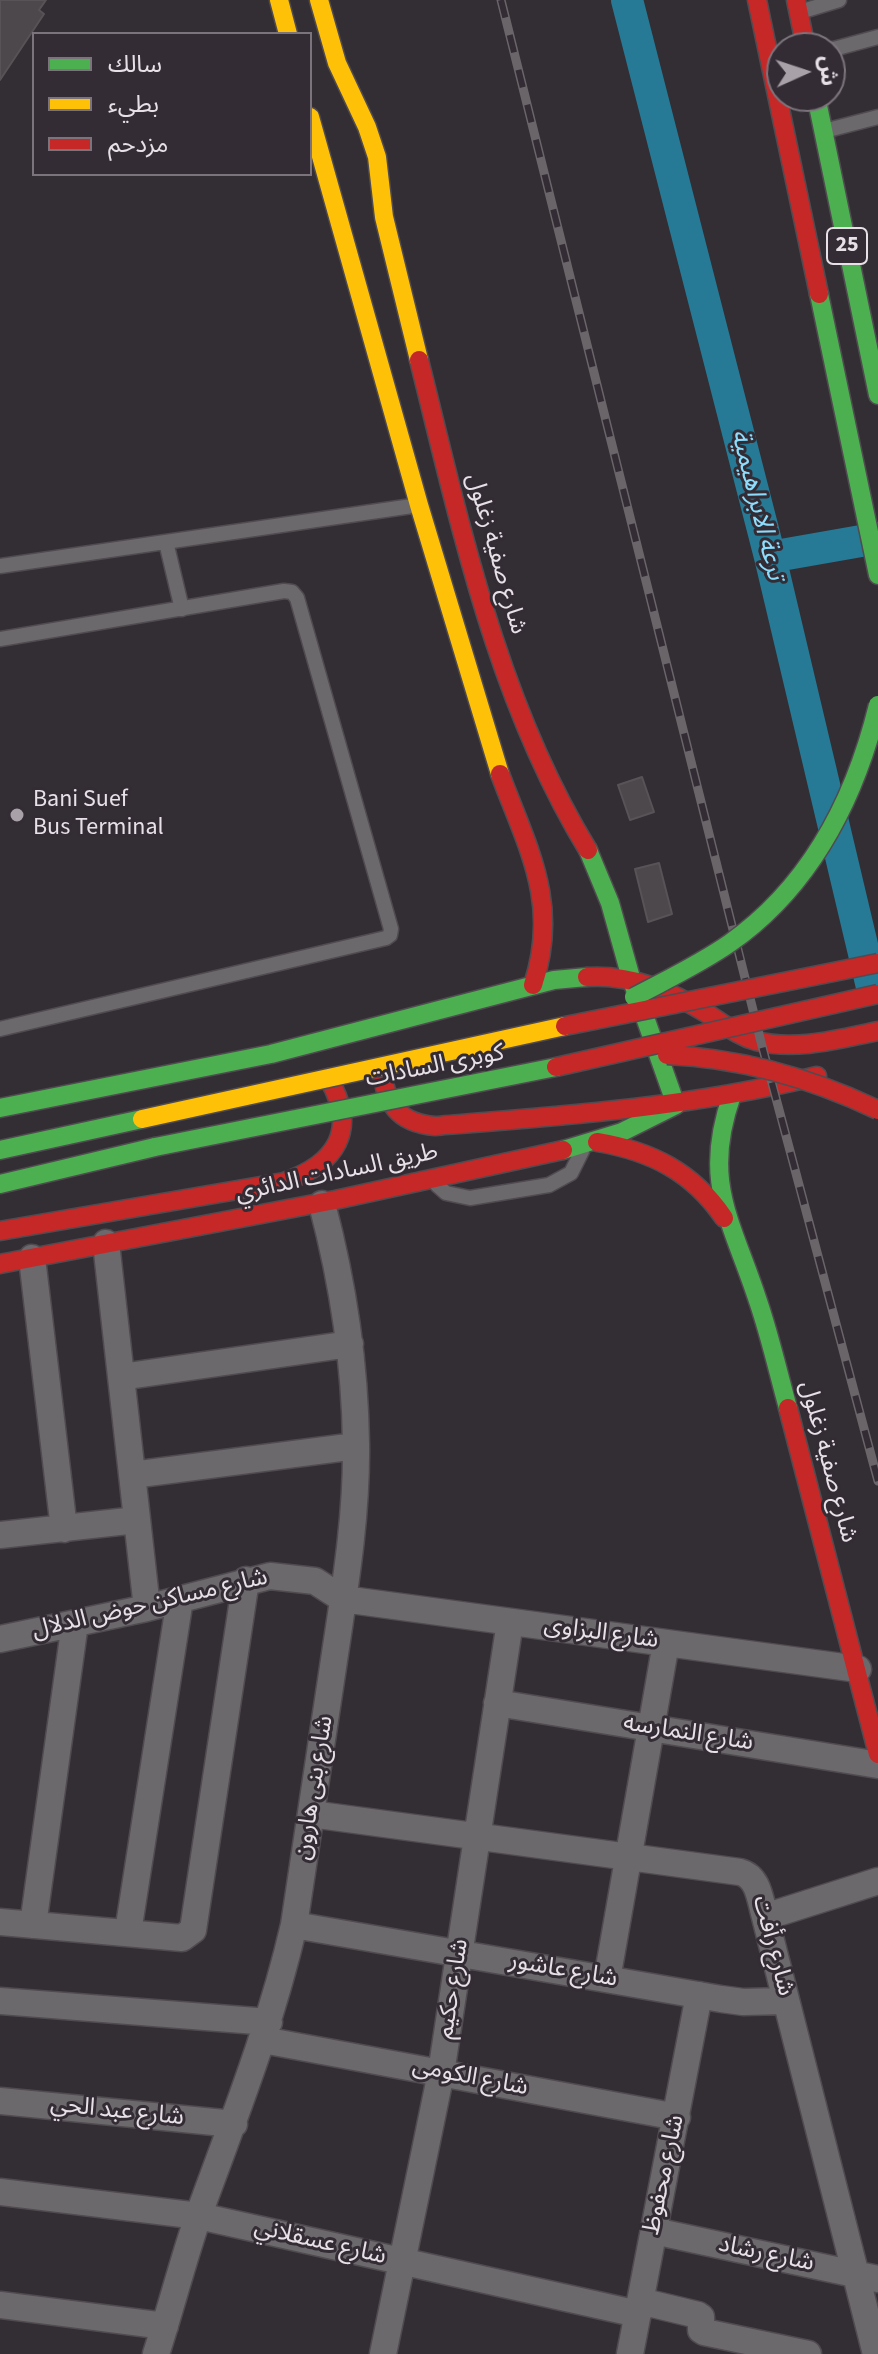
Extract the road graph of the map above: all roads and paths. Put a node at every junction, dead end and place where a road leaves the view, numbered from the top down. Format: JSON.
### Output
{"nodes":[{"id":1,"x":279,"y":0,"type":"edge"},
{"id":2,"x":319,"y":0,"type":"edge"},
{"id":3,"x":757,"y":0,"type":"edge"},
{"id":4,"x":839,"y":0,"type":"edge"},
{"id":5,"x":797,"y":6,"type":"edge"},
{"id":6,"x":287,"y":32,"type":"edge"},
{"id":7,"x":803,"y":32,"type":"edge"},
{"id":8,"x":878,"y":37,"type":"edge"},
{"id":9,"x":846,"y":46,"type":"edge"},
{"id":10,"x":357,"y":108,"type":"junction"},
{"id":11,"x":819,"y":112,"type":"edge"},
{"id":12,"x":878,"y":117,"type":"edge"},
{"id":13,"x":312,"y":125,"type":"edge"},
{"id":14,"x":823,"y":131,"type":"junction"},
{"id":15,"x":357,"y":160,"type":"dead end"},
{"id":16,"x":325,"y":175,"type":"junction"},
{"id":17,"x":351,"y":183,"type":"dead end"},
{"id":18,"x":878,"y":395,"type":"edge"},
{"id":19,"x":419,"y":505,"type":"junction"},
{"id":20,"x":166,"y":542,"type":"junction"},
{"id":21,"x":0,"y":566,"type":"edge"},
{"id":22,"x":878,"y":575,"type":"edge"},
{"id":23,"x":182,"y":609,"type":"junction"},
{"id":24,"x":0,"y":639,"type":"edge"},
{"id":25,"x":878,"y":705,"type":"edge"},
{"id":26,"x":564,"y":808,"type":"junction"},
{"id":27,"x":571,"y":856,"type":"dead end"},
{"id":28,"x":878,"y":963,"type":"edge"},
{"id":29,"x":631,"y":978,"type":"junction"},
{"id":30,"x":533,"y":985,"type":"junction"},
{"id":31,"x":878,"y":994,"type":"edge"},
{"id":32,"x":411,"y":1018,"type":"junction"},
{"id":33,"x":580,"y":1023,"type":"junction"},
{"id":34,"x":0,"y":1029,"type":"edge"},
{"id":35,"x":878,"y":1031,"type":"edge"},
{"id":36,"x":271,"y":1054,"type":"junction"},
{"id":37,"x":617,"y":1055,"type":"junction"},
{"id":38,"x":840,"y":1070,"type":"dead end"},
{"id":39,"x":732,"y":1095,"type":"junction"},
{"id":40,"x":676,"y":1105,"type":"junction"},
{"id":41,"x":0,"y":1108,"type":"edge"},
{"id":42,"x":878,"y":1110,"type":"edge"},
{"id":43,"x":588,"y":1143,"type":"junction"},
{"id":44,"x":0,"y":1150,"type":"edge"},
{"id":45,"x":431,"y":1179,"type":"junction"},
{"id":46,"x":284,"y":1182,"type":"junction"},
{"id":47,"x":0,"y":1184,"type":"edge"},
{"id":48,"x":322,"y":1204,"type":"junction"},
{"id":49,"x":0,"y":1231,"type":"edge"},
{"id":50,"x":731,"y":1231,"type":"junction"},
{"id":51,"x":106,"y":1243,"type":"junction"},
{"id":52,"x":32,"y":1258,"type":"junction"},
{"id":53,"x":0,"y":1264,"type":"edge"},
{"id":54,"x":350,"y":1344,"type":"junction"},
{"id":55,"x":121,"y":1377,"type":"junction"},
{"id":56,"x":356,"y":1446,"type":"junction"},
{"id":57,"x":132,"y":1475,"type":"junction"},
{"id":58,"x":137,"y":1520,"type":"junction"},
{"id":59,"x":64,"y":1529,"type":"junction"},
{"id":60,"x":0,"y":1535,"type":"edge"},
{"id":61,"x":246,"y":1580,"type":"junction"},
{"id":62,"x":180,"y":1599,"type":"junction"},
{"id":63,"x":343,"y":1599,"type":"junction"},
{"id":64,"x":147,"y":1608,"type":"junction"},
{"id":65,"x":510,"y":1622,"type":"junction"},
{"id":66,"x":75,"y":1623,"type":"junction"},
{"id":67,"x":0,"y":1639,"type":"edge"},
{"id":68,"x":666,"y":1643,"type":"junction"},
{"id":69,"x":858,"y":1669,"type":"junction"},
{"id":70,"x":497,"y":1703,"type":"junction"},
{"id":71,"x":651,"y":1728,"type":"junction"},
{"id":72,"x":878,"y":1754,"type":"edge"},
{"id":73,"x":878,"y":1765,"type":"edge"},
{"id":74,"x":311,"y":1814,"type":"junction"},
{"id":75,"x":478,"y":1836,"type":"junction"},
{"id":76,"x":628,"y":1859,"type":"junction"},
{"id":77,"x":878,"y":1881,"type":"edge"},
{"id":78,"x":765,"y":1917,"type":"junction"},
{"id":79,"x":0,"y":1922,"type":"edge"},
{"id":80,"x":33,"y":1925,"type":"junction"},
{"id":81,"x":294,"y":1925,"type":"junction"},
{"id":82,"x":128,"y":1932,"type":"junction"},
{"id":83,"x":460,"y":1954,"type":"junction"},
{"id":84,"x":607,"y":1979,"type":"junction"},
{"id":85,"x":699,"y":1995,"type":"junction"},
{"id":86,"x":0,"y":2001,"type":"edge"},
{"id":87,"x":786,"y":2001,"type":"junction"},
{"id":88,"x":266,"y":2031,"type":"junction"},
{"id":89,"x":441,"y":2073,"type":"junction"},
{"id":90,"x":0,"y":2101,"type":"edge"},
{"id":91,"x":677,"y":2117,"type":"junction"},
{"id":92,"x":234,"y":2124,"type":"junction"},
{"id":93,"x":0,"y":2192,"type":"edge"},
{"id":94,"x":199,"y":2216,"type":"junction"},
{"id":95,"x":654,"y":2231,"type":"junction"},
{"id":96,"x":401,"y":2261,"type":"junction"},
{"id":97,"x":867,"y":2277,"type":"edge"},
{"id":98,"x":0,"y":2305,"type":"edge"},
{"id":99,"x":639,"y":2307,"type":"junction"},
{"id":100,"x":165,"y":2326,"type":"junction"},
{"id":101,"x":156,"y":2354,"type":"edge"},
{"id":102,"x":383,"y":2354,"type":"edge"},
{"id":103,"x":630,"y":2354,"type":"edge"},
{"id":104,"x":808,"y":2354,"type":"edge"},
{"id":105,"x":876,"y":2354,"type":"edge"}],
"edges":[{"from":1,"to":6,"type":"main road"},
{"from":2,"to":10,"type":"main road","name":"شارع صفية زغلول"},
{"from":3,"to":22,"type":"main road"},
{"from":4,"to":5,"type":"lane"},
{"from":5,"to":7,"type":"main road"},
{"from":8,"to":9,"type":"lane"},
{"from":10,"to":15,"type":"main road"},
{"from":10,"to":26,"type":"main road","name":"شارع صفية زغلول"},
{"from":11,"to":14,"type":"main road","number":"25"},
{"from":12,"to":14,"type":"lane"},
{"from":13,"to":16,"type":"main road"},
{"from":14,"to":18,"type":"main road","number":"25"},
{"from":16,"to":17,"type":"main road"},
{"from":16,"to":19,"type":"main road"},
{"from":19,"to":20,"type":"lane"},
{"from":19,"to":30,"type":"main road"},
{"from":20,"to":21,"type":"lane"},
{"from":20,"to":23,"type":"lane"},
{"from":23,"to":24,"type":"lane"},
{"from":23,"to":34,"type":"lane"},
{"from":25,"to":33,"type":"main road","name":"كوبرى السادات","bridge":true},
{"from":26,"to":27,"type":"main road"},
{"from":26,"to":29,"type":"main road","name":"شارع صفية زغلول"},
{"from":28,"to":33,"type":"main road","name":"كوبرى السادات","bridge":true},
{"from":29,"to":30,"type":"main road"},
{"from":29,"to":35,"type":"main road"},
{"from":29,"to":40,"type":"main road","name":"شارع صفية زغلول"},
{"from":30,"to":32,"type":"main road"},
{"from":31,"to":37,"type":"main road","name":"كوبرى السادات","bridge":true},
{"from":32,"to":36,"type":"main road"},
{"from":32,"to":40,"type":"main road"},
{"from":33,"to":44,"type":"main road","name":"كوبرى السادات","bridge":true},
{"from":36,"to":41,"type":"main road"},
{"from":36,"to":46,"type":"main road"},
{"from":37,"to":42,"type":"main road","bridge":true},
{"from":37,"to":47,"type":"main road","name":"كوبرى السادات","bridge":true},
{"from":38,"to":39,"type":"main road"},
{"from":39,"to":40,"type":"main road"},
{"from":39,"to":50,"type":"main road","name":"شارع صفية زغلول"},
{"from":40,"to":43,"type":"main road","name":"طريق السادات الدائري"},
{"from":43,"to":45,"type":"main road","name":"طريق السادات الدائري"},
{"from":43,"to":45,"type":"lane"},
{"from":43,"to":50,"type":"main road","name":"شارع صفية زغلول"},
{"from":45,"to":48,"type":"main road","name":"طريق السادات الدائري"},
{"from":46,"to":49,"type":"main road"},
{"from":46,"to":51,"type":"main road"},
{"from":48,"to":51,"type":"main road","name":"طريق السادات الدائري"},
{"from":48,"to":54,"type":"street","name":"شارع بنى هارون"},
{"from":50,"to":69,"type":"main road","name":"شارع صفية زغلول"},
{"from":51,"to":52,"type":"main road","name":"طريق السادات الدائري"},
{"from":51,"to":55,"type":"street"},
{"from":52,"to":53,"type":"main road","name":"طريق السادات الدائري"},
{"from":52,"to":59,"type":"street"},
{"from":54,"to":55,"type":"street"},
{"from":54,"to":56,"type":"street","name":"شارع بنى هارون"},
{"from":55,"to":57,"type":"street"},
{"from":56,"to":57,"type":"street"},
{"from":56,"to":63,"type":"street","name":"شارع بنى هارون"},
{"from":57,"to":58,"type":"street"},
{"from":58,"to":59,"type":"street"},
{"from":58,"to":64,"type":"street"},
{"from":59,"to":60,"type":"street"},
{"from":61,"to":62,"type":"street","name":"شارع مساكن حوض الدلال"},
{"from":61,"to":63,"type":"street","name":"شارع مساكن حوض الدلال"},
{"from":61,"to":82,"type":"street"},
{"from":62,"to":64,"type":"street","name":"شارع مساكن حوض الدلال"},
{"from":62,"to":82,"type":"street"},
{"from":63,"to":65,"type":"street","name":"شارع البزاوى"},
{"from":63,"to":74,"type":"street","name":"شارع بنى هارون"},
{"from":64,"to":66,"type":"street","name":"شارع مساكن حوض الدلال"},
{"from":65,"to":68,"type":"street","name":"شارع البزاوى"},
{"from":65,"to":70,"type":"street","name":"شارع حكيم"},
{"from":66,"to":67,"type":"street","name":"شارع مساكن حوض الدلال"},
{"from":66,"to":80,"type":"street"},
{"from":68,"to":69,"type":"street","name":"شارع البزاوى"},
{"from":68,"to":71,"type":"street"},
{"from":69,"to":72,"type":"main road","name":"شارع صفية زغلول"},
{"from":70,"to":71,"type":"street","name":"شارع النمارسه"},
{"from":70,"to":75,"type":"street","name":"شارع حكيم"},
{"from":71,"to":73,"type":"street","name":"شارع النمارسه"},
{"from":71,"to":76,"type":"street"},
{"from":74,"to":75,"type":"street","name":"شارع رأفت"},
{"from":74,"to":81,"type":"street","name":"شارع بنى هارون"},
{"from":75,"to":76,"type":"street","name":"شارع رأفت"},
{"from":75,"to":83,"type":"street","name":"شارع حكيم"},
{"from":76,"to":78,"type":"street","name":"شارع رأفت"},
{"from":76,"to":84,"type":"street"},
{"from":77,"to":78,"type":"street"},
{"from":78,"to":87,"type":"street","name":"شارع رأفت"},
{"from":79,"to":80,"type":"street"},
{"from":80,"to":82,"type":"street"},
{"from":81,"to":83,"type":"street","name":"شارع عاشور"},
{"from":81,"to":88,"type":"street","name":"شارع بنى هارون"},
{"from":83,"to":84,"type":"street","name":"شارع عاشور"},
{"from":83,"to":89,"type":"street","name":"شارع حكيم"},
{"from":84,"to":85,"type":"street","name":"شارع عاشور"},
{"from":85,"to":87,"type":"street","name":"شارع عاشور"},
{"from":85,"to":91,"type":"street","name":"شارع محفوظ"},
{"from":86,"to":88,"type":"street","name":"شارع الكومى"},
{"from":87,"to":97,"type":"street","name":"شارع رأفت"},
{"from":88,"to":89,"type":"street","name":"شارع الكومى"},
{"from":88,"to":92,"type":"street","name":"شارع بنى هارون"},
{"from":89,"to":91,"type":"street","name":"شارع الكومى"},
{"from":89,"to":96,"type":"street","name":"شارع حكيم"},
{"from":90,"to":92,"type":"street","name":"شارع عبد الحي"},
{"from":91,"to":95,"type":"street","name":"شارع محفوظ"},
{"from":92,"to":94,"type":"street","name":"شارع بنى هارون"},
{"from":93,"to":94,"type":"street","name":"شارع عسقلاني"},
{"from":94,"to":96,"type":"street","name":"شارع عسقلاني"},
{"from":94,"to":100,"type":"street","name":"شارع بنى هارون"},
{"from":95,"to":97,"type":"street","name":"شارع رشاد"},
{"from":95,"to":99,"type":"street","name":"شارع محفوظ"},
{"from":96,"to":99,"type":"street","name":"شارع عسقلاني"},
{"from":96,"to":102,"type":"street","name":"شارع حكيم"},
{"from":97,"to":105,"type":"street","name":"شارع رأفت"},
{"from":98,"to":100,"type":"street"},
{"from":99,"to":103,"type":"street","name":"شارع محفوظ"},
{"from":99,"to":104,"type":"street","name":"شارع عسقلاني"},
{"from":100,"to":101,"type":"street","name":"شارع بنى هارون"}]}
